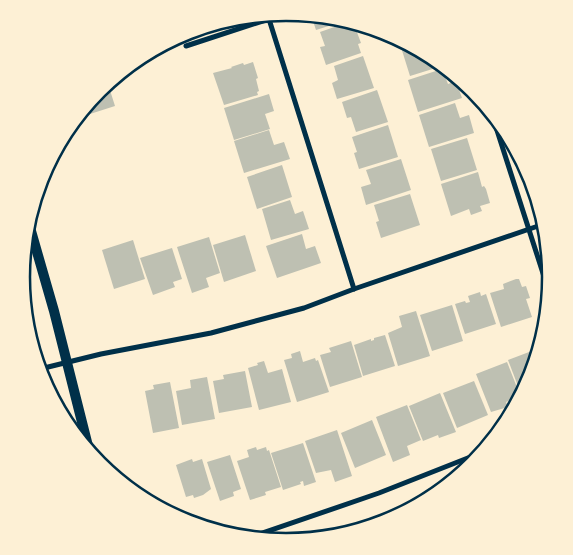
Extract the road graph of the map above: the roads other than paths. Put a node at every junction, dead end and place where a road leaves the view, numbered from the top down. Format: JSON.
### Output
{"nodes":[{"id":1,"x":271,"y":22,"type":"edge"},
{"id":2,"x":250,"y":23,"type":"edge"},
{"id":3,"x":186,"y":46,"type":"dead end"},
{"id":4,"x":497,"y":131,"type":"edge"},
{"id":5,"x":538,"y":226,"type":"edge"},
{"id":6,"x":528,"y":229,"type":"junction"},
{"id":7,"x":33,"y":238,"type":"edge"},
{"id":8,"x":543,"y":273,"type":"edge"},
{"id":9,"x":354,"y":289,"type":"junction"},
{"id":10,"x":68,"y":362,"type":"junction"},
{"id":11,"x":47,"y":367,"type":"edge"},
{"id":12,"x":86,"y":436,"type":"edge"},
{"id":13,"x":469,"y":457,"type":"edge"},
{"id":14,"x":264,"y":533,"type":"edge"}],
"edges":[{"from":1,"to":9,"type":"street"},
{"from":2,"to":3,"type":"street"},
{"from":4,"to":6,"type":"street"},
{"from":5,"to":6,"type":"street"},
{"from":6,"to":8,"type":"street"},
{"from":6,"to":9,"type":"street"},
{"from":7,"to":10,"type":"main road"},
{"from":9,"to":10,"type":"street"},
{"from":10,"to":11,"type":"street"},
{"from":10,"to":12,"type":"main road"},
{"from":13,"to":14,"type":"street"}]}
